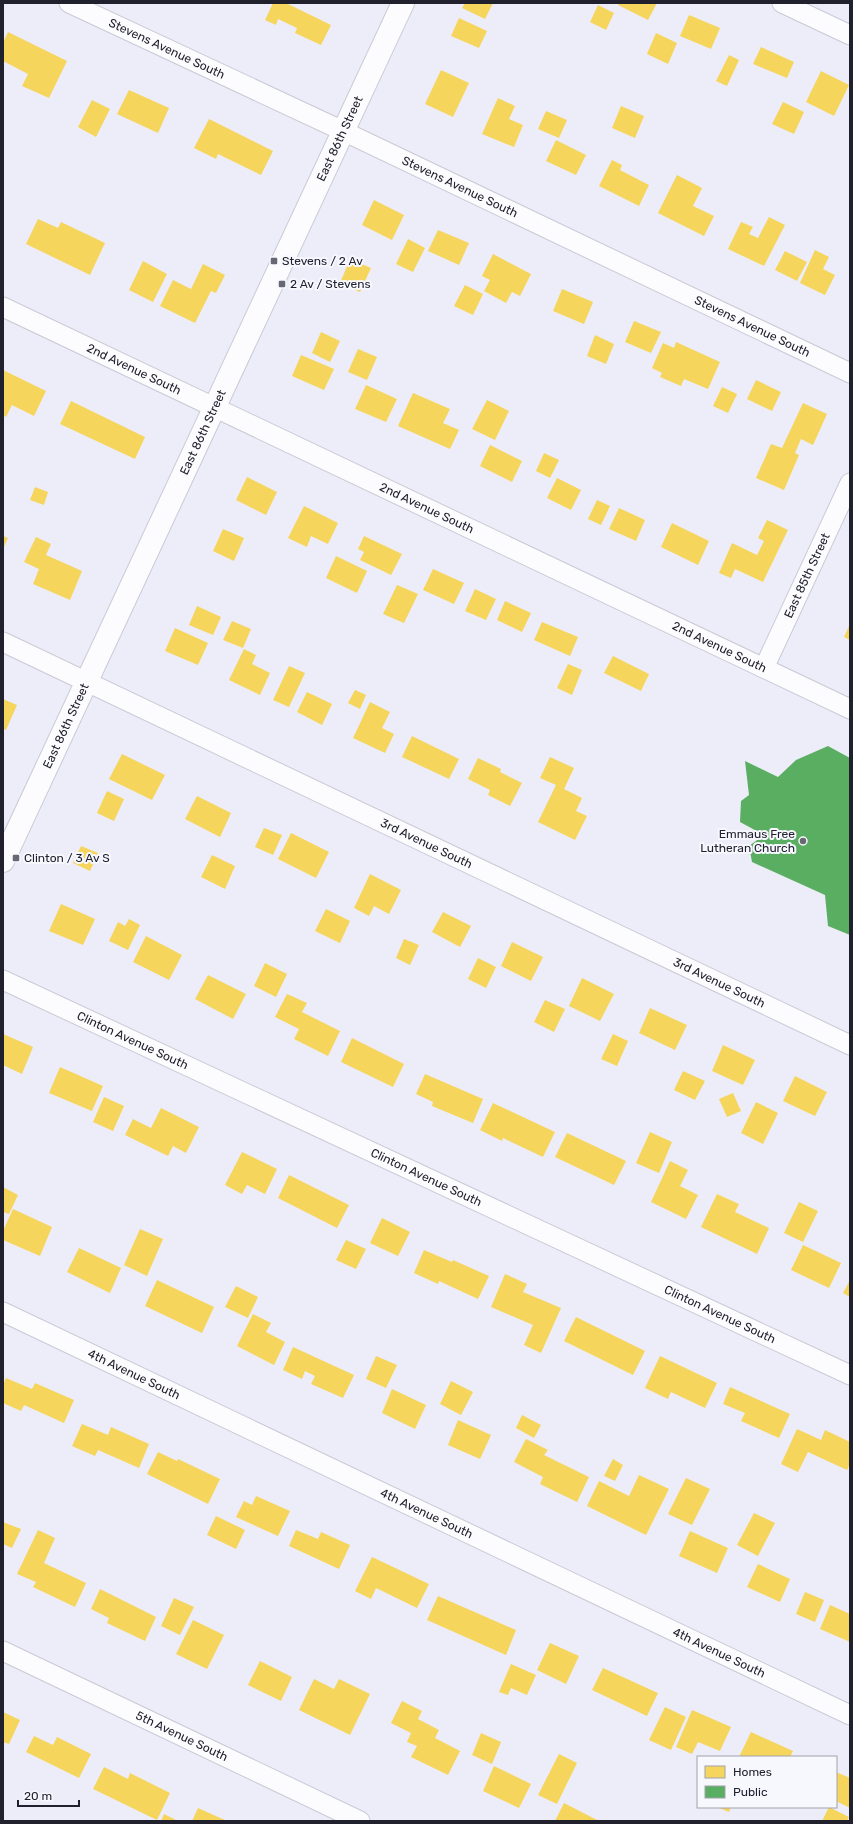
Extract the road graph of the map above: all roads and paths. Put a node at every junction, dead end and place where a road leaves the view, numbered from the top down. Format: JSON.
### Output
{"nodes":[{"id":1,"x":69,"y":3,"type":"edge"},
{"id":2,"x":403,"y":3,"type":"edge"},
{"id":3,"x":782,"y":3,"type":"edge"},
{"id":4,"x":850,"y":35,"type":"edge"},
{"id":5,"x":343,"y":131,"type":"junction"},
{"id":6,"x":3,"y":307,"type":"edge"},
{"id":7,"x":850,"y":373,"type":"edge"},
{"id":8,"x":215,"y":406,"type":"junction"},
{"id":9,"x":850,"y":483,"type":"edge"},
{"id":10,"x":3,"y":642,"type":"edge"},
{"id":11,"x":764,"y":668,"type":"junction"},
{"id":12,"x":86,"y":682,"type":"junction"},
{"id":13,"x":850,"y":709,"type":"edge"},
{"id":14,"x":3,"y":861,"type":"edge"},
{"id":15,"x":3,"y":980,"type":"edge"},
{"id":16,"x":850,"y":1045,"type":"edge"},
{"id":17,"x":3,"y":1312,"type":"edge"},
{"id":18,"x":850,"y":1375,"type":"edge"},
{"id":19,"x":3,"y":1651,"type":"edge"},
{"id":20,"x":850,"y":1715,"type":"edge"},
{"id":21,"x":360,"y":1821,"type":"edge"}],
"edges":[{"from":1,"to":5,"type":"street","name":"Stevens Avenue South"},
{"from":2,"to":5,"type":"street","name":"East 86th Street"},
{"from":3,"to":4,"type":"street"},
{"from":5,"to":7,"type":"street","name":"Stevens Avenue South"},
{"from":5,"to":8,"type":"street","name":"East 86th Street"},
{"from":6,"to":8,"type":"street","name":"2nd Avenue South"},
{"from":8,"to":11,"type":"street","name":"2nd Avenue South"},
{"from":8,"to":12,"type":"street","name":"East 86th Street"},
{"from":9,"to":11,"type":"street","name":"East 85th Street"},
{"from":10,"to":12,"type":"street","name":"3rd Avenue South"},
{"from":11,"to":13,"type":"street","name":"2nd Avenue South"},
{"from":12,"to":14,"type":"street","name":"East 86th Street"},
{"from":12,"to":16,"type":"street","name":"3rd Avenue South"},
{"from":15,"to":18,"type":"street","name":"Clinton Avenue South"},
{"from":17,"to":20,"type":"street","name":"4th Avenue South"},
{"from":19,"to":21,"type":"street","name":"5th Avenue South"}]}
